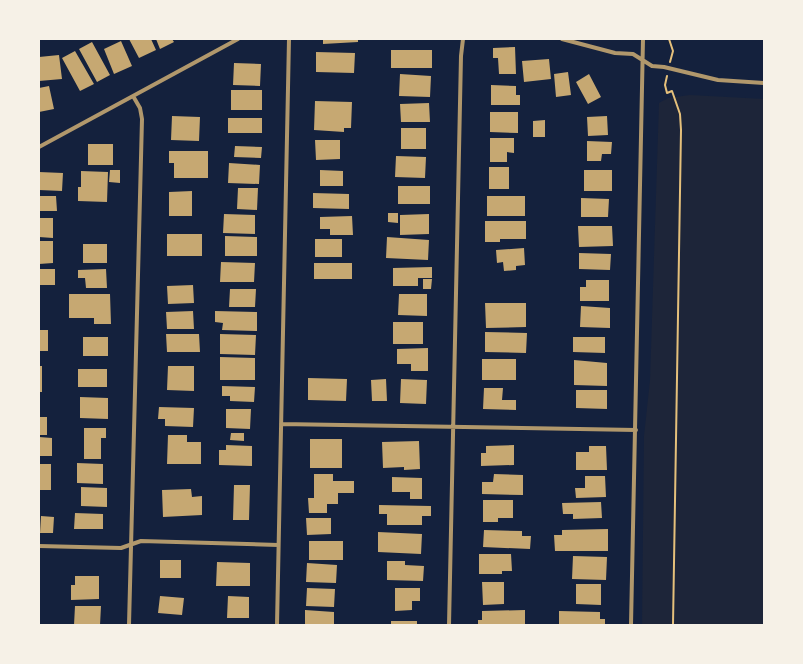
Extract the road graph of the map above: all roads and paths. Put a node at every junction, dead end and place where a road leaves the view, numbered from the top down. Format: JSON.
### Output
{"nodes":[{"id":1,"x":238,"y":39,"type":"edge"},
{"id":2,"x":289,"y":39,"type":"edge"},
{"id":3,"x":463,"y":39,"type":"edge"},
{"id":4,"x":562,"y":39,"type":"edge"},
{"id":5,"x":643,"y":39,"type":"edge"},
{"id":6,"x":669,"y":39,"type":"edge"},
{"id":7,"x":671,"y":58,"type":"dead end"},
{"id":8,"x":643,"y":60,"type":"junction"},
{"id":9,"x":666,"y":81,"type":"dead end"},
{"id":10,"x":764,"y":83,"type":"edge"},
{"id":11,"x":133,"y":96,"type":"junction"},
{"id":12,"x":39,"y":147,"type":"edge"},
{"id":13,"x":281,"y":424,"type":"junction"},
{"id":14,"x":453,"y":427,"type":"junction"},
{"id":15,"x":636,"y":430,"type":"junction"},
{"id":16,"x":131,"y":544,"type":"junction"},
{"id":17,"x":278,"y":545,"type":"junction"},
{"id":18,"x":39,"y":546,"type":"edge"},
{"id":19,"x":129,"y":625,"type":"edge"},
{"id":20,"x":277,"y":625,"type":"edge"},
{"id":21,"x":449,"y":625,"type":"edge"},
{"id":22,"x":631,"y":625,"type":"edge"},
{"id":23,"x":673,"y":625,"type":"edge"}],
"edges":[{"from":1,"to":11,"type":"street"},
{"from":2,"to":13,"type":"street"},
{"from":3,"to":14,"type":"street"},
{"from":4,"to":8,"type":"street"},
{"from":5,"to":8,"type":"street"},
{"from":6,"to":7,"type":"path"},
{"from":8,"to":10,"type":"street"},
{"from":8,"to":15,"type":"street"},
{"from":9,"to":23,"type":"path"},
{"from":11,"to":12,"type":"street"},
{"from":11,"to":16,"type":"street"},
{"from":13,"to":14,"type":"street"},
{"from":13,"to":17,"type":"street"},
{"from":14,"to":15,"type":"street"},
{"from":14,"to":21,"type":"street"},
{"from":15,"to":22,"type":"street"},
{"from":16,"to":17,"type":"street"},
{"from":16,"to":18,"type":"street"},
{"from":16,"to":19,"type":"street"},
{"from":17,"to":20,"type":"street"}]}
